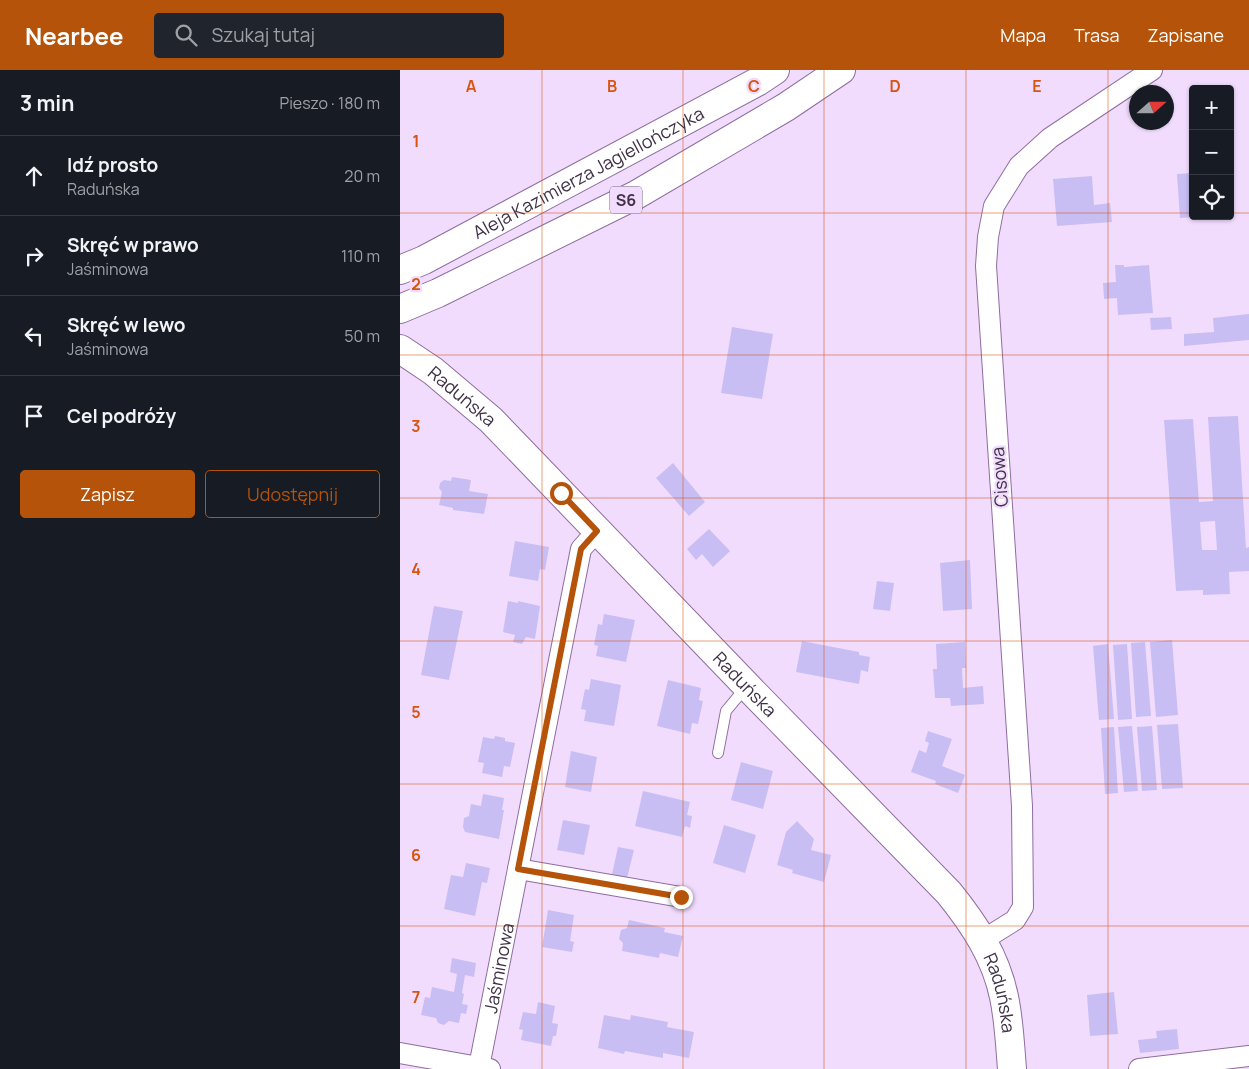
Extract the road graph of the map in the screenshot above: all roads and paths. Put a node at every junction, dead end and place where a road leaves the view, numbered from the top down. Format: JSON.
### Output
{"nodes":[{"id":1,"x":775,"y":70,"type":"edge"},
{"id":2,"x":841,"y":70,"type":"edge"},
{"id":3,"x":1152,"y":70,"type":"edge"},
{"id":4,"x":400,"y":270,"type":"edge"},
{"id":5,"x":400,"y":309,"type":"edge"},
{"id":6,"x":400,"y":349,"type":"edge"},
{"id":7,"x":597,"y":531,"type":"junction"},
{"id":8,"x":746,"y":686,"type":"junction"},
{"id":9,"x":718,"y":753,"type":"dead end"},
{"id":10,"x":518,"y":869,"type":"junction"},
{"id":11,"x":681,"y":897,"type":"dead end"},
{"id":12,"x":983,"y":940,"type":"junction"},
{"id":13,"x":400,"y":1053,"type":"edge"},
{"id":14,"x":1249,"y":1056,"type":"edge"},
{"id":15,"x":485,"y":1068,"type":"edge"},
{"id":16,"x":1012,"y":1069,"type":"edge"},
{"id":17,"x":1139,"y":1069,"type":"edge"}],
"edges":[{"from":1,"to":4,"type":"main road","name":"Aleja Kazimierza Jagiellończyka","number":"S6"},
{"from":2,"to":5,"type":"main road","number":"S6"},
{"from":3,"to":12,"type":"street","name":"Cisowa"},
{"from":6,"to":7,"type":"main road","name":"Raduńska"},
{"from":7,"to":8,"type":"main road","name":"Raduńska"},
{"from":7,"to":10,"type":"street","name":"Jaśminowa"},
{"from":8,"to":9,"type":"lane"},
{"from":8,"to":12,"type":"main road","name":"Raduńska"},
{"from":10,"to":11,"type":"street"},
{"from":10,"to":15,"type":"street","name":"Jaśminowa"},
{"from":12,"to":16,"type":"main road","name":"Raduńska"},
{"from":13,"to":15,"type":"street"},
{"from":14,"to":17,"type":"street"}]}
